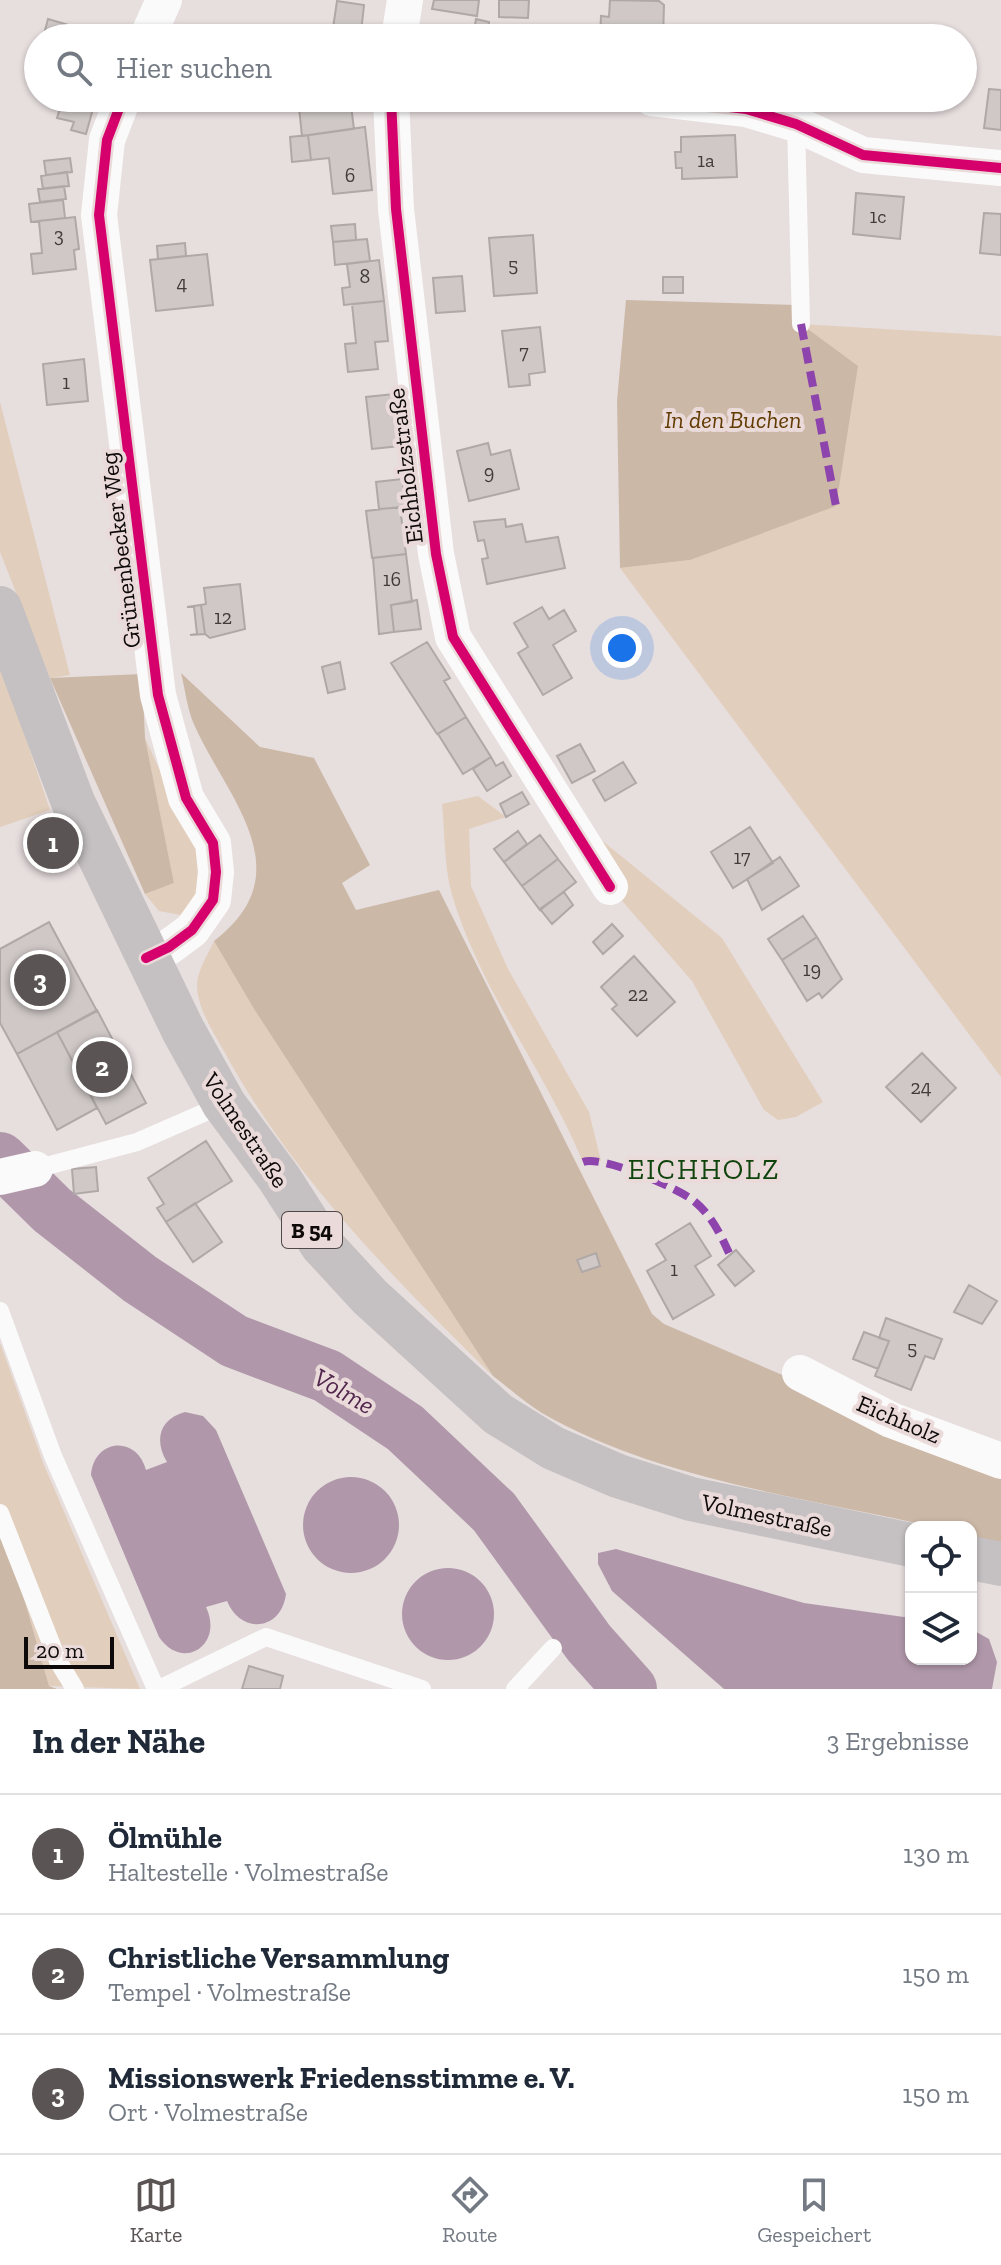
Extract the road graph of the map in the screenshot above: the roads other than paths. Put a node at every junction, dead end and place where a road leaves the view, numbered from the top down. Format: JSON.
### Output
{"nodes":[{"id":1,"x":164,"y":0,"type":"edge"},
{"id":2,"x":405,"y":0,"type":"edge"},
{"id":3,"x":153,"y":24,"type":"edge"},
{"id":4,"x":401,"y":24,"type":"edge"},
{"id":5,"x":118,"y":112,"type":"edge"},
{"id":6,"x":392,"y":112,"type":"edge"},
{"id":7,"x":756,"y":112,"type":"edge"},
{"id":8,"x":796,"y":124,"type":"junction"},
{"id":9,"x":1001,"y":168,"type":"edge"},
{"id":10,"x":801,"y":324,"type":"dead end"},
{"id":11,"x":0,"y":608,"type":"edge"},
{"id":12,"x":610,"y":887,"type":"dead end"},
{"id":13,"x":146,"y":958,"type":"junction"},
{"id":14,"x":224,"y":1104,"type":"junction"},
{"id":15,"x":35,"y":1169,"type":"joint"},
{"id":16,"x":0,"y":1177,"type":"edge"},
{"id":17,"x":0,"y":1311,"type":"edge"},
{"id":18,"x":800,"y":1373,"type":"dead end"},
{"id":19,"x":1001,"y":1461,"type":"edge"},
{"id":20,"x":0,"y":1513,"type":"edge"},
{"id":21,"x":905,"y":1544,"type":"edge"},
{"id":22,"x":977,"y":1559,"type":"edge"},
{"id":23,"x":1001,"y":1564,"type":"edge"},
{"id":24,"x":553,"y":1648,"type":"dead end"},
{"id":25,"x":75,"y":1689,"type":"edge"},
{"id":26,"x":157,"y":1689,"type":"edge"},
{"id":27,"x":422,"y":1689,"type":"edge"},
{"id":28,"x":515,"y":1689,"type":"edge"}],
"edges":[{"from":1,"to":3,"type":"street"},
{"from":2,"to":4,"type":"street"},
{"from":5,"to":13,"type":"street","name":"Grünenbecker Weg"},
{"from":6,"to":12,"type":"street","name":"Eichholzstraße"},
{"from":7,"to":8,"type":"street"},
{"from":8,"to":9,"type":"street"},
{"from":8,"to":10,"type":"lane"},
{"from":11,"to":13,"type":"main road","name":"Volmestraße","number":"B 54"},
{"from":13,"to":14,"type":"main road","name":"Volmestraße","number":"B 54"},
{"from":14,"to":15,"type":"lane"},
{"from":14,"to":21,"type":"main road","name":"Volmestraße","number":"B 54"},
{"from":15,"to":16,"type":"street"},
{"from":17,"to":26,"type":"lane"},
{"from":18,"to":19,"type":"street","name":"Eichholz"},
{"from":20,"to":25,"type":"lane"},
{"from":22,"to":23,"type":"main road"},
{"from":24,"to":28,"type":"lane"},
{"from":26,"to":27,"type":"lane"}]}
